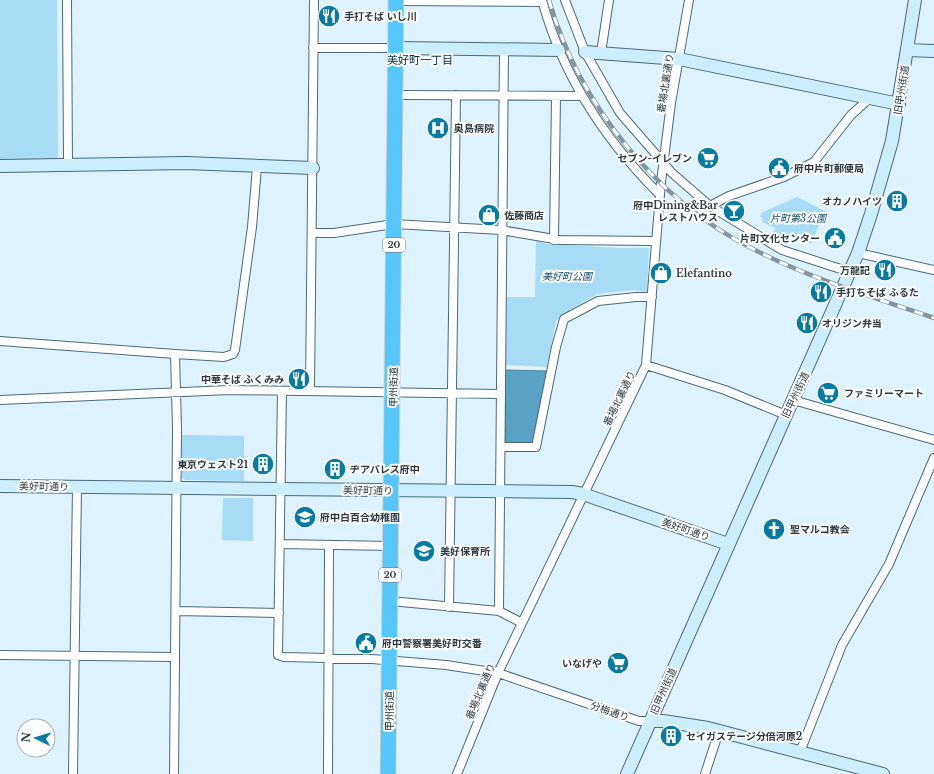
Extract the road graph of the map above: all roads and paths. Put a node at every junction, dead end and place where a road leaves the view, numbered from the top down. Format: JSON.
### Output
{"nodes":[{"id":1,"x":67,"y":0,"type":"edge"},
{"id":2,"x":314,"y":0,"type":"edge"},
{"id":3,"x":396,"y":0,"type":"edge"},
{"id":4,"x":457,"y":0,"type":"edge"},
{"id":5,"x":565,"y":0,"type":"edge"},
{"id":6,"x":609,"y":0,"type":"edge"},
{"id":7,"x":689,"y":0,"type":"edge"},
{"id":8,"x":915,"y":0,"type":"edge"},
{"id":9,"x":542,"y":1,"type":"edge"},
{"id":10,"x":313,"y":48,"type":"junction"},
{"id":11,"x":396,"y":48,"type":"junction"},
{"id":12,"x":504,"y":49,"type":"junction"},
{"id":13,"x":559,"y":50,"type":"junction"},
{"id":14,"x":906,"y":50,"type":"junction"},
{"id":15,"x":934,"y":51,"type":"edge"},
{"id":16,"x":585,"y":52,"type":"junction"},
{"id":17,"x":600,"y":53,"type":"junction"},
{"id":18,"x":679,"y":59,"type":"junction"},
{"id":19,"x":395,"y":95,"type":"junction"},
{"id":20,"x":456,"y":95,"type":"junction"},
{"id":21,"x":504,"y":96,"type":"junction"},
{"id":22,"x":556,"y":96,"type":"junction"},
{"id":23,"x":582,"y":96,"type":"junction"},
{"id":24,"x":870,"y":98,"type":"junction"},
{"id":25,"x":898,"y":104,"type":"junction"},
{"id":26,"x":663,"y":164,"type":"junction"},
{"id":27,"x":68,"y":165,"type":"junction"},
{"id":28,"x":0,"y":166,"type":"edge"},
{"id":29,"x":257,"y":167,"type":"junction"},
{"id":30,"x":313,"y":168,"type":"junction"},
{"id":31,"x":659,"y":194,"type":"junction"},
{"id":32,"x":710,"y":206,"type":"junction"},
{"id":33,"x":394,"y":224,"type":"junction"},
{"id":34,"x":454,"y":226,"type":"junction"},
{"id":35,"x":501,"y":230,"type":"junction"},
{"id":36,"x":312,"y":232,"type":"junction"},
{"id":37,"x":554,"y":240,"type":"junction"},
{"id":38,"x":655,"y":241,"type":"junction"},
{"id":39,"x":858,"y":253,"type":"junction"},
{"id":40,"x":934,"y":270,"type":"edge"},
{"id":41,"x":850,"y":272,"type":"junction"},
{"id":42,"x":652,"y":297,"type":"junction"},
{"id":43,"x":0,"y":341,"type":"edge"},
{"id":44,"x":175,"y":354,"type":"junction"},
{"id":45,"x":646,"y":365,"type":"junction"},
{"id":46,"x":282,"y":391,"type":"junction"},
{"id":47,"x":310,"y":391,"type":"junction"},
{"id":48,"x":392,"y":392,"type":"junction"},
{"id":49,"x":177,"y":393,"type":"junction"},
{"id":50,"x":452,"y":393,"type":"junction"},
{"id":51,"x":501,"y":394,"type":"junction"},
{"id":52,"x":0,"y":400,"type":"edge"},
{"id":53,"x":792,"y":400,"type":"junction"},
{"id":54,"x":786,"y":415,"type":"junction"},
{"id":55,"x":934,"y":440,"type":"edge"},
{"id":56,"x":500,"y":447,"type":"junction"},
{"id":57,"x":934,"y":458,"type":"edge"},
{"id":58,"x":0,"y":486,"type":"edge"},
{"id":59,"x":77,"y":487,"type":"junction"},
{"id":60,"x":177,"y":488,"type":"junction"},
{"id":61,"x":280,"y":489,"type":"junction"},
{"id":62,"x":392,"y":490,"type":"junction"},
{"id":63,"x":451,"y":491,"type":"junction"},
{"id":64,"x":500,"y":491,"type":"junction"},
{"id":65,"x":583,"y":494,"type":"junction"},
{"id":66,"x":280,"y":544,"type":"junction"},
{"id":67,"x":728,"y":544,"type":"junction"},
{"id":68,"x":329,"y":545,"type":"junction"},
{"id":69,"x":391,"y":546,"type":"junction"},
{"id":70,"x":390,"y":601,"type":"junction"},
{"id":71,"x":449,"y":607,"type":"junction"},
{"id":72,"x":176,"y":611,"type":"junction"},
{"id":73,"x":499,"y":611,"type":"junction"},
{"id":74,"x":279,"y":613,"type":"junction"},
{"id":75,"x":522,"y":623,"type":"junction"},
{"id":76,"x":0,"y":655,"type":"edge"},
{"id":77,"x":74,"y":656,"type":"junction"},
{"id":78,"x":175,"y":657,"type":"junction"},
{"id":79,"x":329,"y":657,"type":"junction"},
{"id":80,"x":389,"y":660,"type":"junction"},
{"id":81,"x":498,"y":673,"type":"junction"},
{"id":82,"x":650,"y":721,"type":"junction"},
{"id":83,"x":719,"y":731,"type":"junction"},
{"id":84,"x":800,"y":752,"type":"junction"},
{"id":85,"x":73,"y":774,"type":"edge"},
{"id":86,"x":174,"y":774,"type":"edge"},
{"id":87,"x":328,"y":774,"type":"edge"},
{"id":88,"x":388,"y":774,"type":"edge"},
{"id":89,"x":457,"y":774,"type":"edge"},
{"id":90,"x":627,"y":774,"type":"edge"},
{"id":91,"x":705,"y":774,"type":"edge"},
{"id":92,"x":883,"y":774,"type":"edge"}],
"edges":[{"from":1,"to":27,"type":"street"},
{"from":2,"to":10,"type":"street"},
{"from":3,"to":4,"type":"street"},
{"from":3,"to":11,"type":"highway","name":"甲州街道","number":"20"},
{"from":4,"to":9,"type":"street"},
{"from":5,"to":16,"type":"street"},
{"from":6,"to":17,"type":"street"},
{"from":7,"to":18,"type":"street","name":"番場北裏通り"},
{"from":8,"to":14,"type":"street","name":"旧甲州街道"},
{"from":9,"to":13,"type":"street"},
{"from":10,"to":11,"type":"street"},
{"from":10,"to":30,"type":"street"},
{"from":11,"to":12,"type":"street"},
{"from":11,"to":19,"type":"highway","name":"甲州街道","number":"20"},
{"from":12,"to":13,"type":"street"},
{"from":12,"to":21,"type":"street"},
{"from":13,"to":23,"type":"street"},
{"from":14,"to":15,"type":"street"},
{"from":14,"to":25,"type":"street","name":"旧甲州街道"},
{"from":16,"to":17,"type":"street"},
{"from":16,"to":26,"type":"street"},
{"from":17,"to":18,"type":"street"},
{"from":18,"to":24,"type":"street"},
{"from":18,"to":26,"type":"street","name":"番場北裏通り"},
{"from":19,"to":20,"type":"street"},
{"from":19,"to":33,"type":"highway","name":"甲州街道","number":"20"},
{"from":20,"to":21,"type":"street"},
{"from":20,"to":34,"type":"street"},
{"from":21,"to":22,"type":"street"},
{"from":21,"to":35,"type":"street"},
{"from":22,"to":23,"type":"street"},
{"from":22,"to":37,"type":"street"},
{"from":23,"to":31,"type":"street"},
{"from":24,"to":25,"type":"street"},
{"from":24,"to":32,"type":"street"},
{"from":25,"to":39,"type":"street","name":"旧甲州街道"},
{"from":26,"to":31,"type":"street","name":"番場北裏通り"},
{"from":26,"to":32,"type":"street"},
{"from":27,"to":28,"type":"street"},
{"from":27,"to":29,"type":"street"},
{"from":29,"to":30,"type":"street"},
{"from":29,"to":44,"type":"street"},
{"from":30,"to":36,"type":"street"},
{"from":31,"to":38,"type":"street","name":"番場北裏通り"},
{"from":32,"to":41,"type":"street"},
{"from":33,"to":34,"type":"street"},
{"from":33,"to":36,"type":"street"},
{"from":33,"to":48,"type":"highway","name":"甲州街道","number":"20"},
{"from":34,"to":35,"type":"street"},
{"from":34,"to":50,"type":"street"},
{"from":35,"to":37,"type":"street"},
{"from":35,"to":51,"type":"street"},
{"from":36,"to":47,"type":"street"},
{"from":37,"to":38,"type":"street"},
{"from":38,"to":42,"type":"street","name":"番場北裏通り"},
{"from":39,"to":40,"type":"street"},
{"from":39,"to":41,"type":"street","name":"旧甲州街道"},
{"from":41,"to":53,"type":"street","name":"旧甲州街道"},
{"from":42,"to":45,"type":"street","name":"番場北裏通り"},
{"from":42,"to":56,"type":"street"},
{"from":43,"to":44,"type":"street"},
{"from":44,"to":49,"type":"street"},
{"from":45,"to":54,"type":"street"},
{"from":45,"to":65,"type":"street","name":"番場北裏通り"},
{"from":46,"to":47,"type":"street"},
{"from":46,"to":49,"type":"street"},
{"from":46,"to":61,"type":"street"},
{"from":47,"to":48,"type":"street"},
{"from":48,"to":50,"type":"street"},
{"from":48,"to":62,"type":"highway","name":"甲州街道","number":"20"},
{"from":49,"to":52,"type":"street"},
{"from":49,"to":60,"type":"street"},
{"from":50,"to":51,"type":"street"},
{"from":50,"to":63,"type":"street"},
{"from":51,"to":56,"type":"street"},
{"from":53,"to":54,"type":"street","name":"旧甲州街道"},
{"from":53,"to":55,"type":"street"},
{"from":54,"to":67,"type":"street","name":"旧甲州街道"},
{"from":56,"to":64,"type":"street"},
{"from":57,"to":84,"type":"street"},
{"from":58,"to":59,"type":"street","name":"美好町通り"},
{"from":59,"to":60,"type":"street","name":"美好町通り"},
{"from":59,"to":77,"type":"street"},
{"from":60,"to":61,"type":"street","name":"美好町通り"},
{"from":60,"to":72,"type":"street"},
{"from":61,"to":62,"type":"street","name":"美好町通り"},
{"from":61,"to":66,"type":"street"},
{"from":62,"to":63,"type":"street","name":"美好町通り"},
{"from":62,"to":69,"type":"highway","name":"甲州街道","number":"20"},
{"from":63,"to":64,"type":"street","name":"美好町通り"},
{"from":63,"to":71,"type":"street"},
{"from":64,"to":65,"type":"street","name":"美好町通り"},
{"from":64,"to":73,"type":"street"},
{"from":65,"to":67,"type":"street","name":"美好町通り"},
{"from":65,"to":75,"type":"street","name":"番場北裏通り"},
{"from":66,"to":68,"type":"street"},
{"from":66,"to":74,"type":"street"},
{"from":67,"to":82,"type":"street","name":"旧甲州街道"},
{"from":68,"to":69,"type":"street"},
{"from":68,"to":79,"type":"street"},
{"from":69,"to":70,"type":"highway","name":"甲州街道","number":"20"},
{"from":70,"to":71,"type":"street"},
{"from":70,"to":80,"type":"highway","name":"甲州街道","number":"20"},
{"from":71,"to":73,"type":"street"},
{"from":72,"to":74,"type":"street"},
{"from":72,"to":78,"type":"street"},
{"from":73,"to":75,"type":"street"},
{"from":74,"to":79,"type":"street","name":"分梅通り"},
{"from":75,"to":81,"type":"street","name":"番場北裏通り"},
{"from":76,"to":77,"type":"street"},
{"from":77,"to":78,"type":"street"},
{"from":77,"to":85,"type":"street"},
{"from":78,"to":86,"type":"street"},
{"from":79,"to":80,"type":"street","name":"分梅通り"},
{"from":79,"to":87,"type":"street"},
{"from":80,"to":81,"type":"street","name":"分梅通り"},
{"from":80,"to":88,"type":"highway","name":"甲州街道","number":"20"},
{"from":81,"to":82,"type":"street","name":"分梅通り"},
{"from":81,"to":89,"type":"street","name":"番場北裏通り"},
{"from":82,"to":83,"type":"street","name":"分梅通り"},
{"from":82,"to":90,"type":"street","name":"旧甲州街道"},
{"from":83,"to":84,"type":"street","name":"分梅通り"},
{"from":83,"to":91,"type":"street"},
{"from":84,"to":92,"type":"street","name":"分梅通り"}]}
